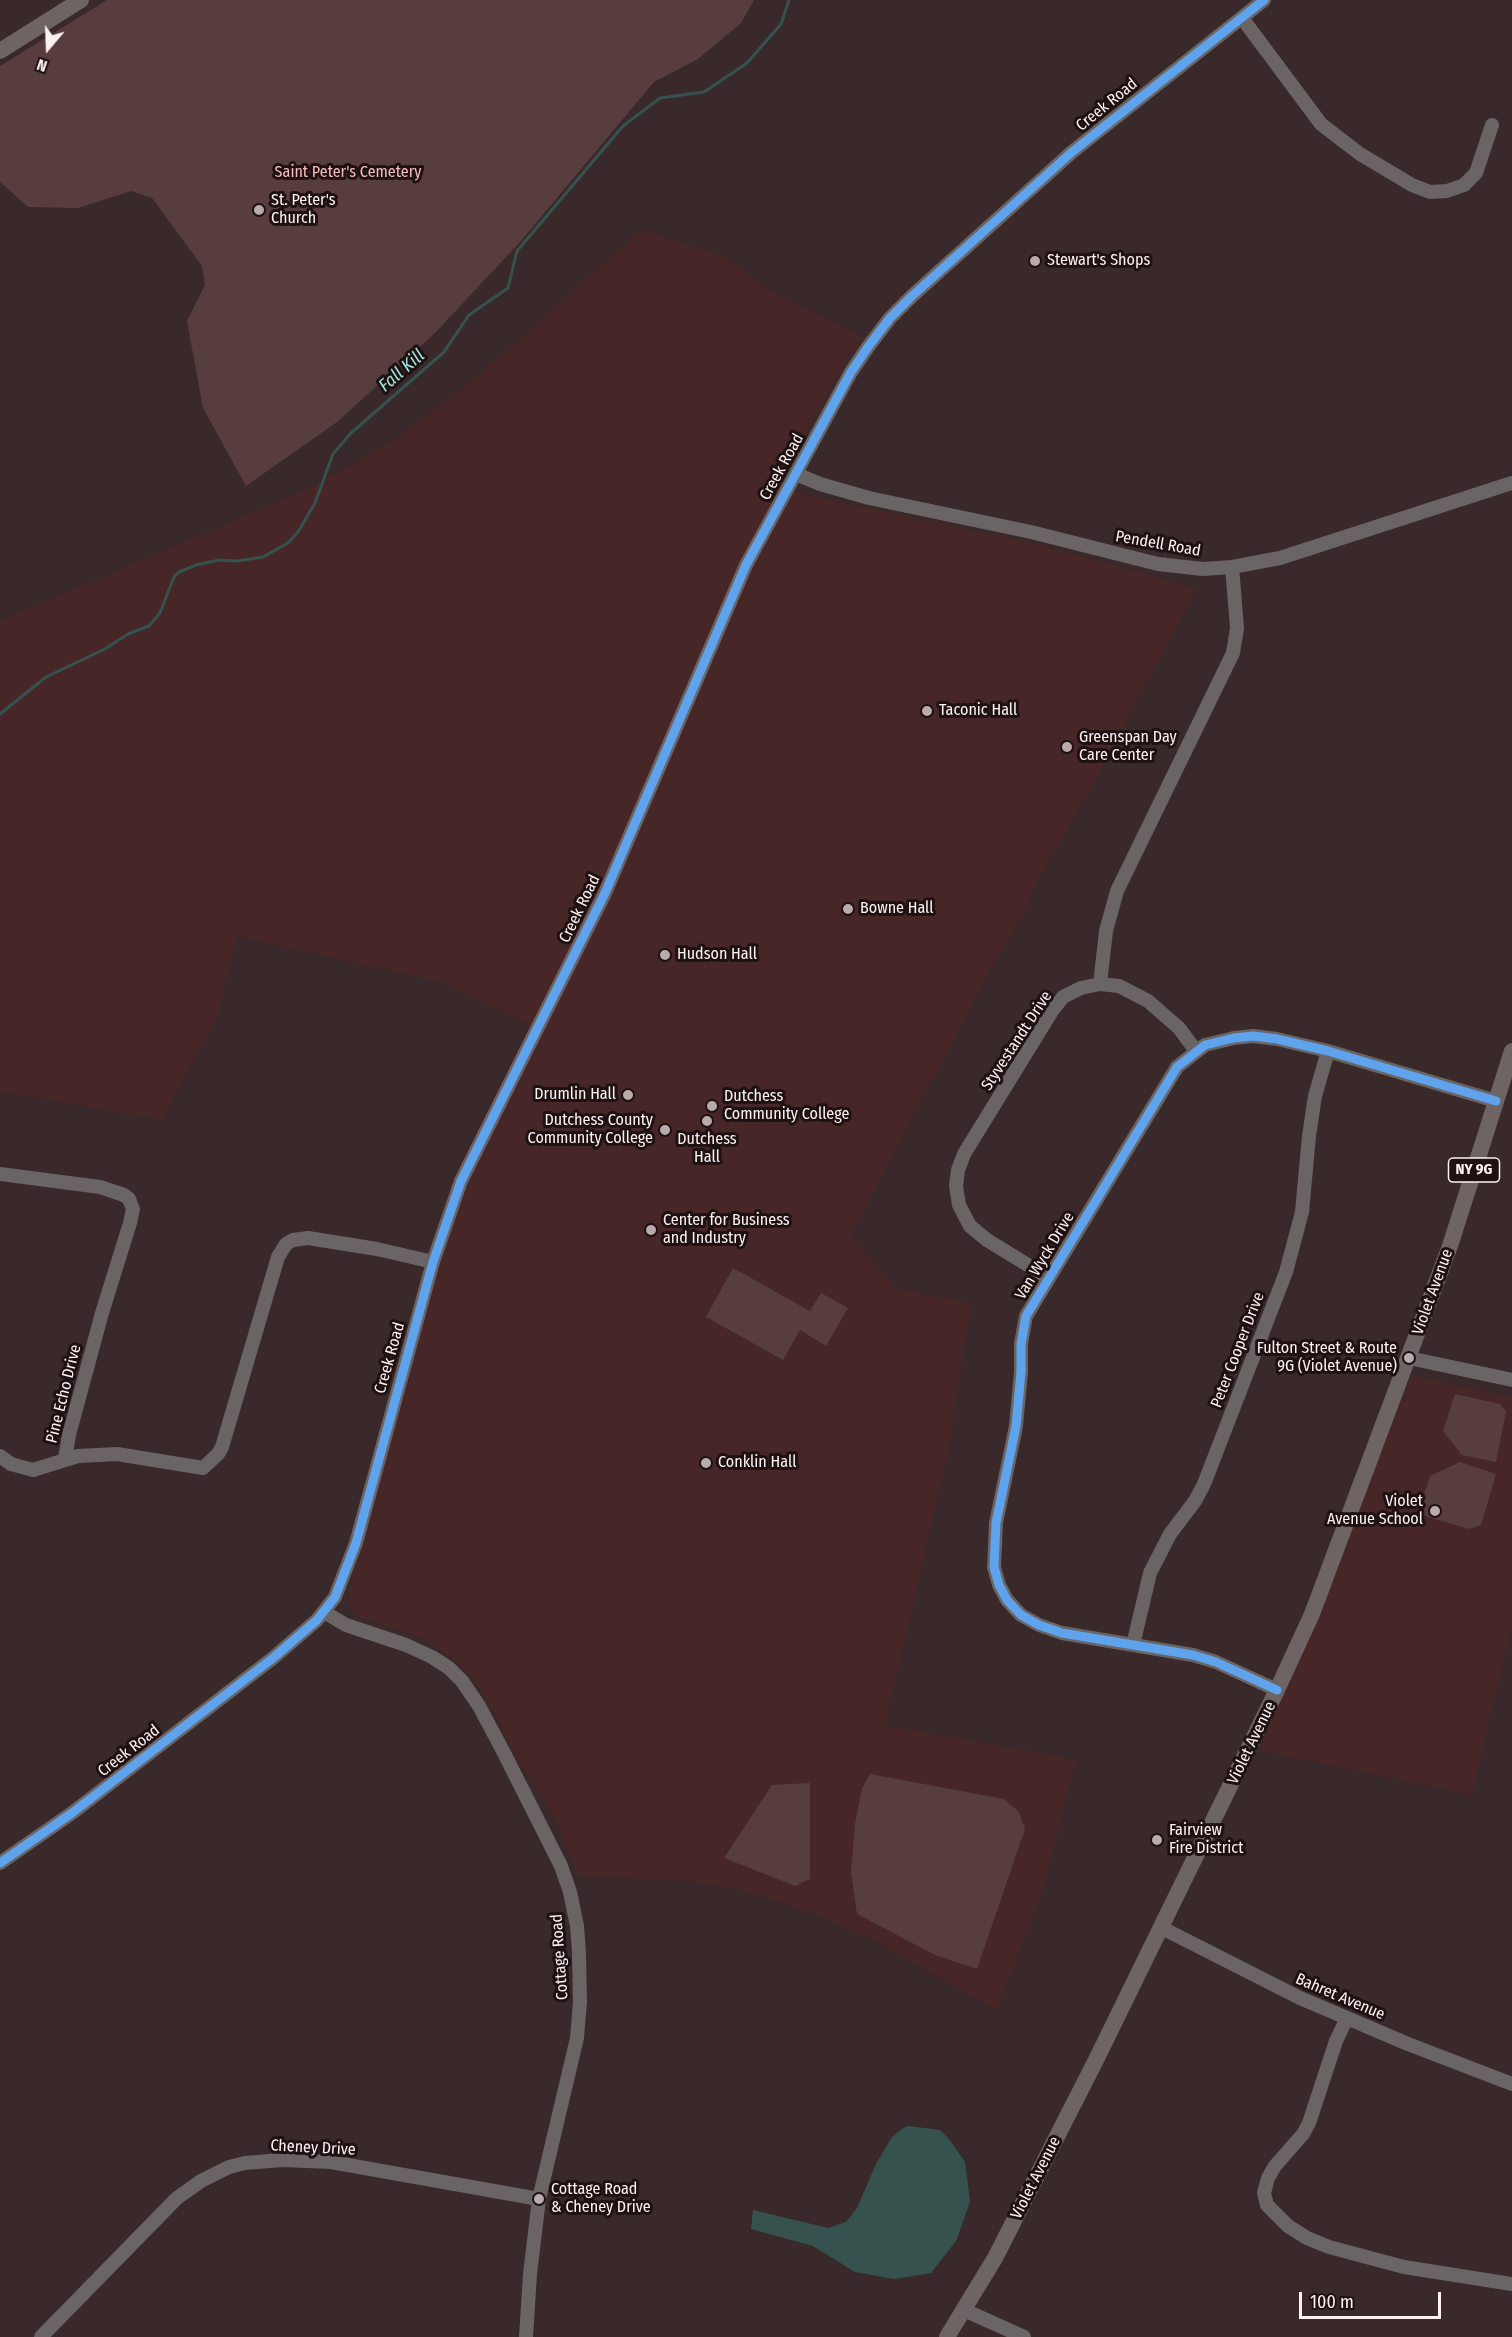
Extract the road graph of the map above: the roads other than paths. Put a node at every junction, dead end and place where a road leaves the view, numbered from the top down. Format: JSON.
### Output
{"nodes":[{"id":1,"x":81,"y":0,"type":"edge"},
{"id":2,"x":1264,"y":0,"type":"edge"},
{"id":3,"x":1242,"y":18,"type":"junction"},
{"id":4,"x":0,"y":51,"type":"edge"},
{"id":5,"x":1492,"y":125,"type":"dead end"},
{"id":6,"x":796,"y":474,"type":"junction"},
{"id":7,"x":1512,"y":483,"type":"edge"},
{"id":8,"x":1232,"y":567,"type":"junction"},
{"id":9,"x":1101,"y":984,"type":"junction"},
{"id":10,"x":1196,"y":1051,"type":"junction"},
{"id":11,"x":1328,"y":1051,"type":"junction"},
{"id":12,"x":1512,"y":1051,"type":"edge"},
{"id":13,"x":1496,"y":1101,"type":"junction"},
{"id":14,"x":0,"y":1174,"type":"edge"},
{"id":15,"x":433,"y":1262,"type":"junction"},
{"id":16,"x":1049,"y":1278,"type":"junction"},
{"id":17,"x":1409,"y":1358,"type":"junction"},
{"id":18,"x":1512,"y":1380,"type":"edge"},
{"id":19,"x":0,"y":1456,"type":"edge"},
{"id":20,"x":66,"y":1459,"type":"junction"},
{"id":21,"x":324,"y":1612,"type":"junction"},
{"id":22,"x":1133,"y":1645,"type":"junction"},
{"id":23,"x":1277,"y":1690,"type":"junction"},
{"id":24,"x":0,"y":1863,"type":"edge"},
{"id":25,"x":1162,"y":1928,"type":"junction"},
{"id":26,"x":1347,"y":2018,"type":"junction"},
{"id":27,"x":1512,"y":2084,"type":"edge"},
{"id":28,"x":539,"y":2199,"type":"junction"},
{"id":29,"x":1512,"y":2284,"type":"edge"},
{"id":30,"x":964,"y":2310,"type":"junction"},
{"id":31,"x":41,"y":2337,"type":"edge"},
{"id":32,"x":526,"y":2337,"type":"edge"},
{"id":33,"x":947,"y":2337,"type":"edge"},
{"id":34,"x":1024,"y":2337,"type":"edge"}],
"edges":[{"from":1,"to":4,"type":"main road"},
{"from":2,"to":3,"type":"street","name":"Creek Road"},
{"from":3,"to":5,"type":"street"},
{"from":3,"to":6,"type":"street","name":"Creek Road"},
{"from":6,"to":8,"type":"street","name":"Pendell Road"},
{"from":6,"to":15,"type":"street","name":"Creek Road"},
{"from":7,"to":8,"type":"street","name":"Pendell Road"},
{"from":8,"to":9,"type":"street"},
{"from":9,"to":10,"type":"street"},
{"from":9,"to":16,"type":"street","name":"Styvestandt Drive"},
{"from":10,"to":11,"type":"street","name":"Van Wyck Drive"},
{"from":10,"to":16,"type":"street","name":"Van Wyck Drive"},
{"from":11,"to":13,"type":"street","name":"Van Wyck Drive"},
{"from":11,"to":22,"type":"street","name":"Peter Cooper Drive"},
{"from":12,"to":13,"type":"main road","name":"Violet Avenue","number":"NY 9G"},
{"from":13,"to":17,"type":"main road","name":"Violet Avenue","number":"NY 9G"},
{"from":14,"to":20,"type":"street","name":"Pine Echo Drive"},
{"from":15,"to":20,"type":"street","name":"Pine Echo Drive"},
{"from":15,"to":21,"type":"street","name":"Creek Road"},
{"from":16,"to":22,"type":"street","name":"Van Wyck Drive"},
{"from":17,"to":18,"type":"street"},
{"from":17,"to":23,"type":"main road","name":"Violet Avenue","number":"NY 9G"},
{"from":19,"to":20,"type":"street"},
{"from":21,"to":24,"type":"street","name":"Creek Road"},
{"from":21,"to":28,"type":"street","name":"Cottage Road"},
{"from":22,"to":23,"type":"street","name":"Van Wyck Drive"},
{"from":23,"to":25,"type":"main road","name":"Violet Avenue","number":"NY 9G"},
{"from":25,"to":26,"type":"street","name":"Bahret Avenue"},
{"from":25,"to":30,"type":"main road","name":"Violet Avenue","number":"NY 9G"},
{"from":26,"to":27,"type":"street","name":"Bahret Avenue"},
{"from":26,"to":29,"type":"street"},
{"from":28,"to":31,"type":"street","name":"Cheney Drive"},
{"from":28,"to":32,"type":"street","name":"Cottage Road"},
{"from":30,"to":33,"type":"main road","name":"Violet Avenue","number":"NY 9G"},
{"from":30,"to":34,"type":"street"}]}
